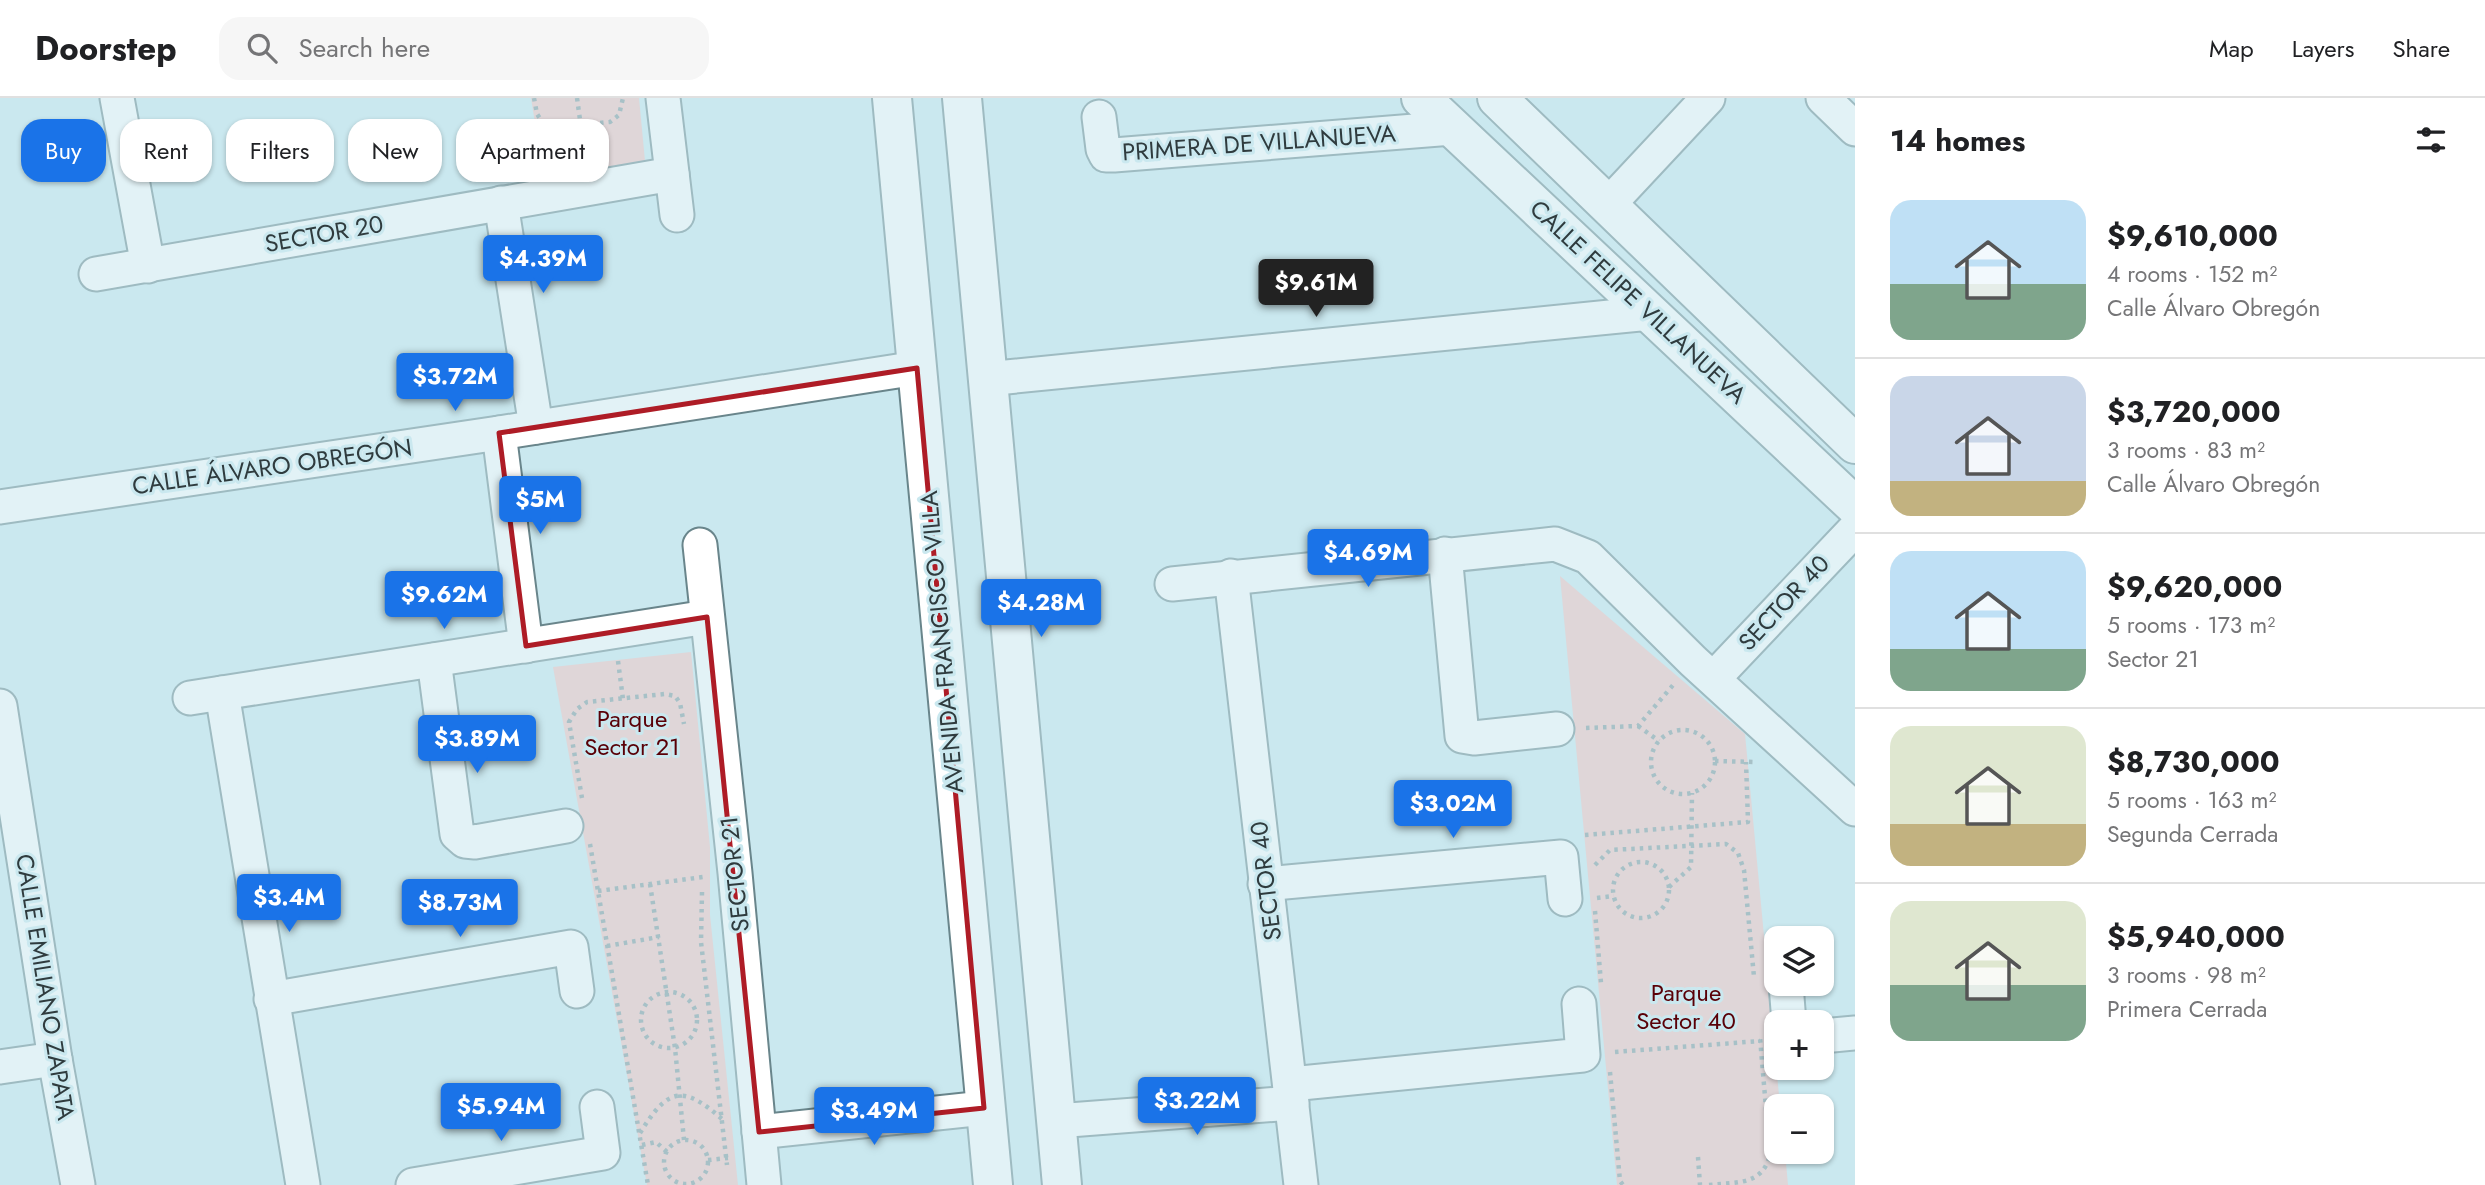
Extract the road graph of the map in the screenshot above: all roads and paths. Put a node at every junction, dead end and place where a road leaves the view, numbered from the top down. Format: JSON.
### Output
{"nodes":[{"id":1,"x":117,"y":98,"type":"edge"},
{"id":2,"x":534,"y":98,"type":"edge"},
{"id":3,"x":577,"y":98,"type":"edge"},
{"id":4,"x":623,"y":98,"type":"edge"},
{"id":5,"x":663,"y":98,"type":"edge"},
{"id":6,"x":892,"y":98,"type":"edge"},
{"id":7,"x":962,"y":98,"type":"edge"},
{"id":8,"x":1421,"y":98,"type":"edge"},
{"id":9,"x":1497,"y":98,"type":"edge"},
{"id":10,"x":1708,"y":98,"type":"edge"},
{"id":11,"x":1823,"y":98,"type":"edge"},
{"id":12,"x":1098,"y":117,"type":"dead end"},
{"id":13,"x":540,"y":119,"type":"edge"},
{"id":14,"x":580,"y":119,"type":"edge"},
{"id":15,"x":609,"y":122,"type":"edge"},
{"id":16,"x":1451,"y":128,"type":"junction"},
{"id":17,"x":1855,"y":129,"type":"edge"},
{"id":18,"x":672,"y":174,"type":"junction"},
{"id":19,"x":588,"y":182,"type":"edge"},
{"id":20,"x":589,"y":187,"type":"junction"},
{"id":21,"x":501,"y":203,"type":"junction"},
{"id":22,"x":1608,"y":205,"type":"junction"},
{"id":23,"x":677,"y":215,"type":"dead end"},
{"id":24,"x":148,"y":266,"type":"junction"},
{"id":25,"x":96,"y":274,"type":"dead end"},
{"id":26,"x":1650,"y":313,"type":"junction"},
{"id":27,"x":918,"y":368,"type":"junction"},
{"id":28,"x":986,"y":379,"type":"junction"},
{"id":29,"x":536,"y":427,"type":"junction"},
{"id":30,"x":499,"y":433,"type":"junction"},
{"id":31,"x":1855,"y":444,"type":"edge"},
{"id":32,"x":1855,"y":506,"type":"edge"},
{"id":33,"x":0,"y":507,"type":"edge"},
{"id":34,"x":1855,"y":529,"type":"edge"},
{"id":35,"x":700,"y":545,"type":"dead end"},
{"id":36,"x":1445,"y":554,"type":"junction"},
{"id":37,"x":1231,"y":576,"type":"junction"},
{"id":38,"x":1172,"y":584,"type":"dead end"},
{"id":39,"x":707,"y":617,"type":"junction"},
{"id":40,"x":526,"y":646,"type":"junction"},
{"id":41,"x":434,"y":660,"type":"junction"},
{"id":42,"x":1704,"y":669,"type":"junction"},
{"id":43,"x":0,"y":706,"type":"edge"},
{"id":44,"x":1638,"y":726,"type":"junction"},
{"id":45,"x":685,"y":729,"type":"dead end"},
{"id":46,"x":1557,"y":729,"type":"joint"},
{"id":47,"x":1659,"y":741,"type":"junction"},
{"id":48,"x":1746,"y":762,"type":"dead end"},
{"id":49,"x":1692,"y":793,"type":"junction"},
{"id":50,"x":1855,"y":809,"type":"edge"},
{"id":51,"x":580,"y":824,"type":"junction"},
{"id":52,"x":1692,"y":826,"type":"junction"},
{"id":53,"x":1691,"y":846,"type":"junction"},
{"id":54,"x":1561,"y":857,"type":"junction"},
{"id":55,"x":704,"y":863,"type":"dead end"},
{"id":56,"x":1594,"y":872,"type":"dead end"},
{"id":57,"x":719,"y":875,"type":"junction"},
{"id":58,"x":650,"y":884,"type":"junction"},
{"id":59,"x":1265,"y":884,"type":"junction"},
{"id":60,"x":1669,"y":888,"type":"junction"},
{"id":61,"x":598,"y":891,"type":"junction"},
{"id":62,"x":1584,"y":896,"type":"junction"},
{"id":63,"x":1614,"y":896,"type":"junction"},
{"id":64,"x":659,"y":937,"type":"junction"},
{"id":65,"x":607,"y":946,"type":"junction"},
{"id":66,"x":571,"y":947,"type":"junction"},
{"id":67,"x":1764,"y":956,"type":"edge"},
{"id":68,"x":577,"y":992,"type":"dead end"},
{"id":69,"x":667,"y":992,"type":"junction"},
{"id":70,"x":1591,"y":996,"type":"joint"},
{"id":71,"x":271,"y":999,"type":"junction"},
{"id":72,"x":709,"y":1010,"type":"junction"},
{"id":73,"x":696,"y":1012,"type":"junction"},
{"id":74,"x":1855,"y":1033,"type":"edge"},
{"id":75,"x":1834,"y":1035,"type":"edge"},
{"id":76,"x":1764,"y":1037,"type":"edge"},
{"id":77,"x":1764,"y":1037,"type":"edge"},
{"id":78,"x":1760,"y":1041,"type":"junction"},
{"id":79,"x":675,"y":1048,"type":"junction"},
{"id":80,"x":1595,"y":1054,"type":"junction"},
{"id":81,"x":55,"y":1059,"type":"junction"},
{"id":82,"x":0,"y":1067,"type":"edge"},
{"id":83,"x":1291,"y":1094,"type":"junction"},
{"id":84,"x":680,"y":1095,"type":"junction"},
{"id":85,"x":597,"y":1107,"type":"dead end"},
{"id":86,"x":984,"y":1108,"type":"junction"},
{"id":87,"x":722,"y":1119,"type":"junction"},
{"id":88,"x":1056,"y":1121,"type":"junction"},
{"id":89,"x":759,"y":1132,"type":"junction"},
{"id":90,"x":640,"y":1134,"type":"junction"},
{"id":91,"x":684,"y":1140,"type":"junction"},
{"id":92,"x":1698,"y":1157,"type":"dead end"},
{"id":93,"x":728,"y":1172,"type":"dead end"},
{"id":94,"x":694,"y":1184,"type":"edge"},
{"id":95,"x":78,"y":1185,"type":"edge"},
{"id":96,"x":303,"y":1185,"type":"edge"},
{"id":97,"x":413,"y":1185,"type":"edge"},
{"id":98,"x":648,"y":1185,"type":"edge"},
{"id":99,"x":764,"y":1185,"type":"edge"},
{"id":100,"x":993,"y":1185,"type":"edge"},
{"id":101,"x":1062,"y":1185,"type":"edge"},
{"id":102,"x":1301,"y":1185,"type":"edge"},
{"id":103,"x":1623,"y":1185,"type":"edge"},
{"id":104,"x":1700,"y":1185,"type":"edge"},
{"id":105,"x":1709,"y":1185,"type":"edge"}],
"edges":[{"from":1,"to":24,"type":"street"},
{"from":2,"to":13,"type":"path"},
{"from":3,"to":14,"type":"path"},
{"from":4,"to":15,"type":"path"},
{"from":5,"to":18,"type":"street"},
{"from":6,"to":27,"type":"street","name":"AVENIDA FRANCISCO VILLA"},
{"from":7,"to":28,"type":"street"},
{"from":8,"to":16,"type":"street","name":"CALLE FELIPE VILLANUEVA"},
{"from":9,"to":22,"type":"street","name":"CALLE FELIPE VILLANUEVA"},
{"from":10,"to":22,"type":"street"},
{"from":11,"to":17,"type":"street"},
{"from":12,"to":16,"type":"street","name":"PRIMERA DE VILLANUEVA"},
{"from":16,"to":26,"type":"street","name":"CALLE FELIPE VILLANUEVA"},
{"from":18,"to":20,"type":"street","name":"SECTOR 20"},
{"from":18,"to":23,"type":"street"},
{"from":19,"to":20,"type":"path"},
{"from":20,"to":21,"type":"street","name":"SECTOR 20"},
{"from":21,"to":24,"type":"street","name":"SECTOR 20"},
{"from":21,"to":29,"type":"street"},
{"from":22,"to":31,"type":"street","name":"CALLE FELIPE VILLANUEVA"},
{"from":24,"to":25,"type":"street","name":"SECTOR 20"},
{"from":26,"to":28,"type":"street"},
{"from":26,"to":32,"type":"street","name":"CALLE FELIPE VILLANUEVA"},
{"from":27,"to":29,"type":"street","name":"CALLE ÁLVARO OBREGÓN"},
{"from":27,"to":86,"type":"street","name":"AVENIDA FRANCISCO VILLA"},
{"from":28,"to":88,"type":"street"},
{"from":29,"to":30,"type":"street","name":"CALLE ÁLVARO OBREGÓN"},
{"from":30,"to":33,"type":"street","name":"CALLE ÁLVARO OBREGÓN"},
{"from":30,"to":40,"type":"street"},
{"from":34,"to":42,"type":"street","name":"SECTOR 40"},
{"from":35,"to":39,"type":"street","name":"SECTOR 21"},
{"from":36,"to":37,"type":"street"},
{"from":36,"to":42,"type":"street"},
{"from":36,"to":46,"type":"street"},
{"from":37,"to":38,"type":"street"},
{"from":37,"to":59,"type":"street","name":"SECTOR 40"},
{"from":39,"to":40,"type":"street"},
{"from":39,"to":57,"type":"street","name":"SECTOR 21"},
{"from":40,"to":41,"type":"street"},
{"from":41,"to":51,"type":"street"},
{"from":41,"to":71,"type":"street"},
{"from":42,"to":44,"type":"path"},
{"from":42,"to":50,"type":"street"},
{"from":43,"to":81,"type":"street","name":"CALLE EMILIANO ZAPATA"},
{"from":44,"to":46,"type":"path"},
{"from":44,"to":47,"type":"path"},
{"from":45,"to":51,"type":"path"},
{"from":47,"to":49,"type":"path"},
{"from":47,"to":49,"type":"path"},
{"from":48,"to":52,"type":"path"},
{"from":49,"to":52,"type":"path"},
{"from":51,"to":61,"type":"path"},
{"from":52,"to":53,"type":"path"},
{"from":52,"to":54,"type":"path"},
{"from":53,"to":56,"type":"path"},
{"from":53,"to":60,"type":"path"},
{"from":53,"to":67,"type":"path"},
{"from":54,"to":59,"type":"street"},
{"from":54,"to":62,"type":"street"},
{"from":55,"to":57,"type":"path"},
{"from":57,"to":58,"type":"path"},
{"from":57,"to":72,"type":"path"},
{"from":57,"to":89,"type":"street","name":"SECTOR 21"},
{"from":58,"to":61,"type":"path"},
{"from":58,"to":64,"type":"path"},
{"from":59,"to":83,"type":"street","name":"SECTOR 40"},
{"from":60,"to":63,"type":"path"},
{"from":60,"to":63,"type":"path"},
{"from":61,"to":65,"type":"path"},
{"from":62,"to":63,"type":"path"},
{"from":62,"to":70,"type":"path"},
{"from":64,"to":65,"type":"path"},
{"from":64,"to":69,"type":"path"},
{"from":65,"to":66,"type":"path"},
{"from":65,"to":90,"type":"path"},
{"from":66,"to":68,"type":"street"},
{"from":66,"to":71,"type":"street"},
{"from":69,"to":73,"type":"path"},
{"from":69,"to":79,"type":"path"},
{"from":69,"to":79,"type":"path"},
{"from":70,"to":80,"type":"street"},
{"from":71,"to":96,"type":"street"},
{"from":72,"to":73,"type":"path"},
{"from":72,"to":87,"type":"path"},
{"from":73,"to":79,"type":"path"},
{"from":74,"to":75,"type":"street"},
{"from":76,"to":78,"type":"path"},
{"from":77,"to":78,"type":"path"},
{"from":78,"to":80,"type":"path"},
{"from":78,"to":105,"type":"path"},
{"from":79,"to":84,"type":"path"},
{"from":80,"to":83,"type":"street"},
{"from":80,"to":103,"type":"path"},
{"from":81,"to":82,"type":"street"},
{"from":81,"to":95,"type":"street","name":"CALLE EMILIANO ZAPATA"},
{"from":83,"to":88,"type":"street"},
{"from":83,"to":102,"type":"street","name":"SECTOR 40"},
{"from":84,"to":87,"type":"path"},
{"from":84,"to":90,"type":"path"},
{"from":84,"to":91,"type":"path"},
{"from":85,"to":97,"type":"street"},
{"from":86,"to":89,"type":"street"},
{"from":86,"to":100,"type":"street","name":"AVENIDA FRANCISCO VILLA"},
{"from":87,"to":93,"type":"path"},
{"from":88,"to":101,"type":"street"},
{"from":89,"to":99,"type":"street","name":"SECTOR 21"},
{"from":90,"to":98,"type":"path"},
{"from":91,"to":94,"type":"path"},
{"from":91,"to":94,"type":"path"},
{"from":92,"to":104,"type":"path"}]}
